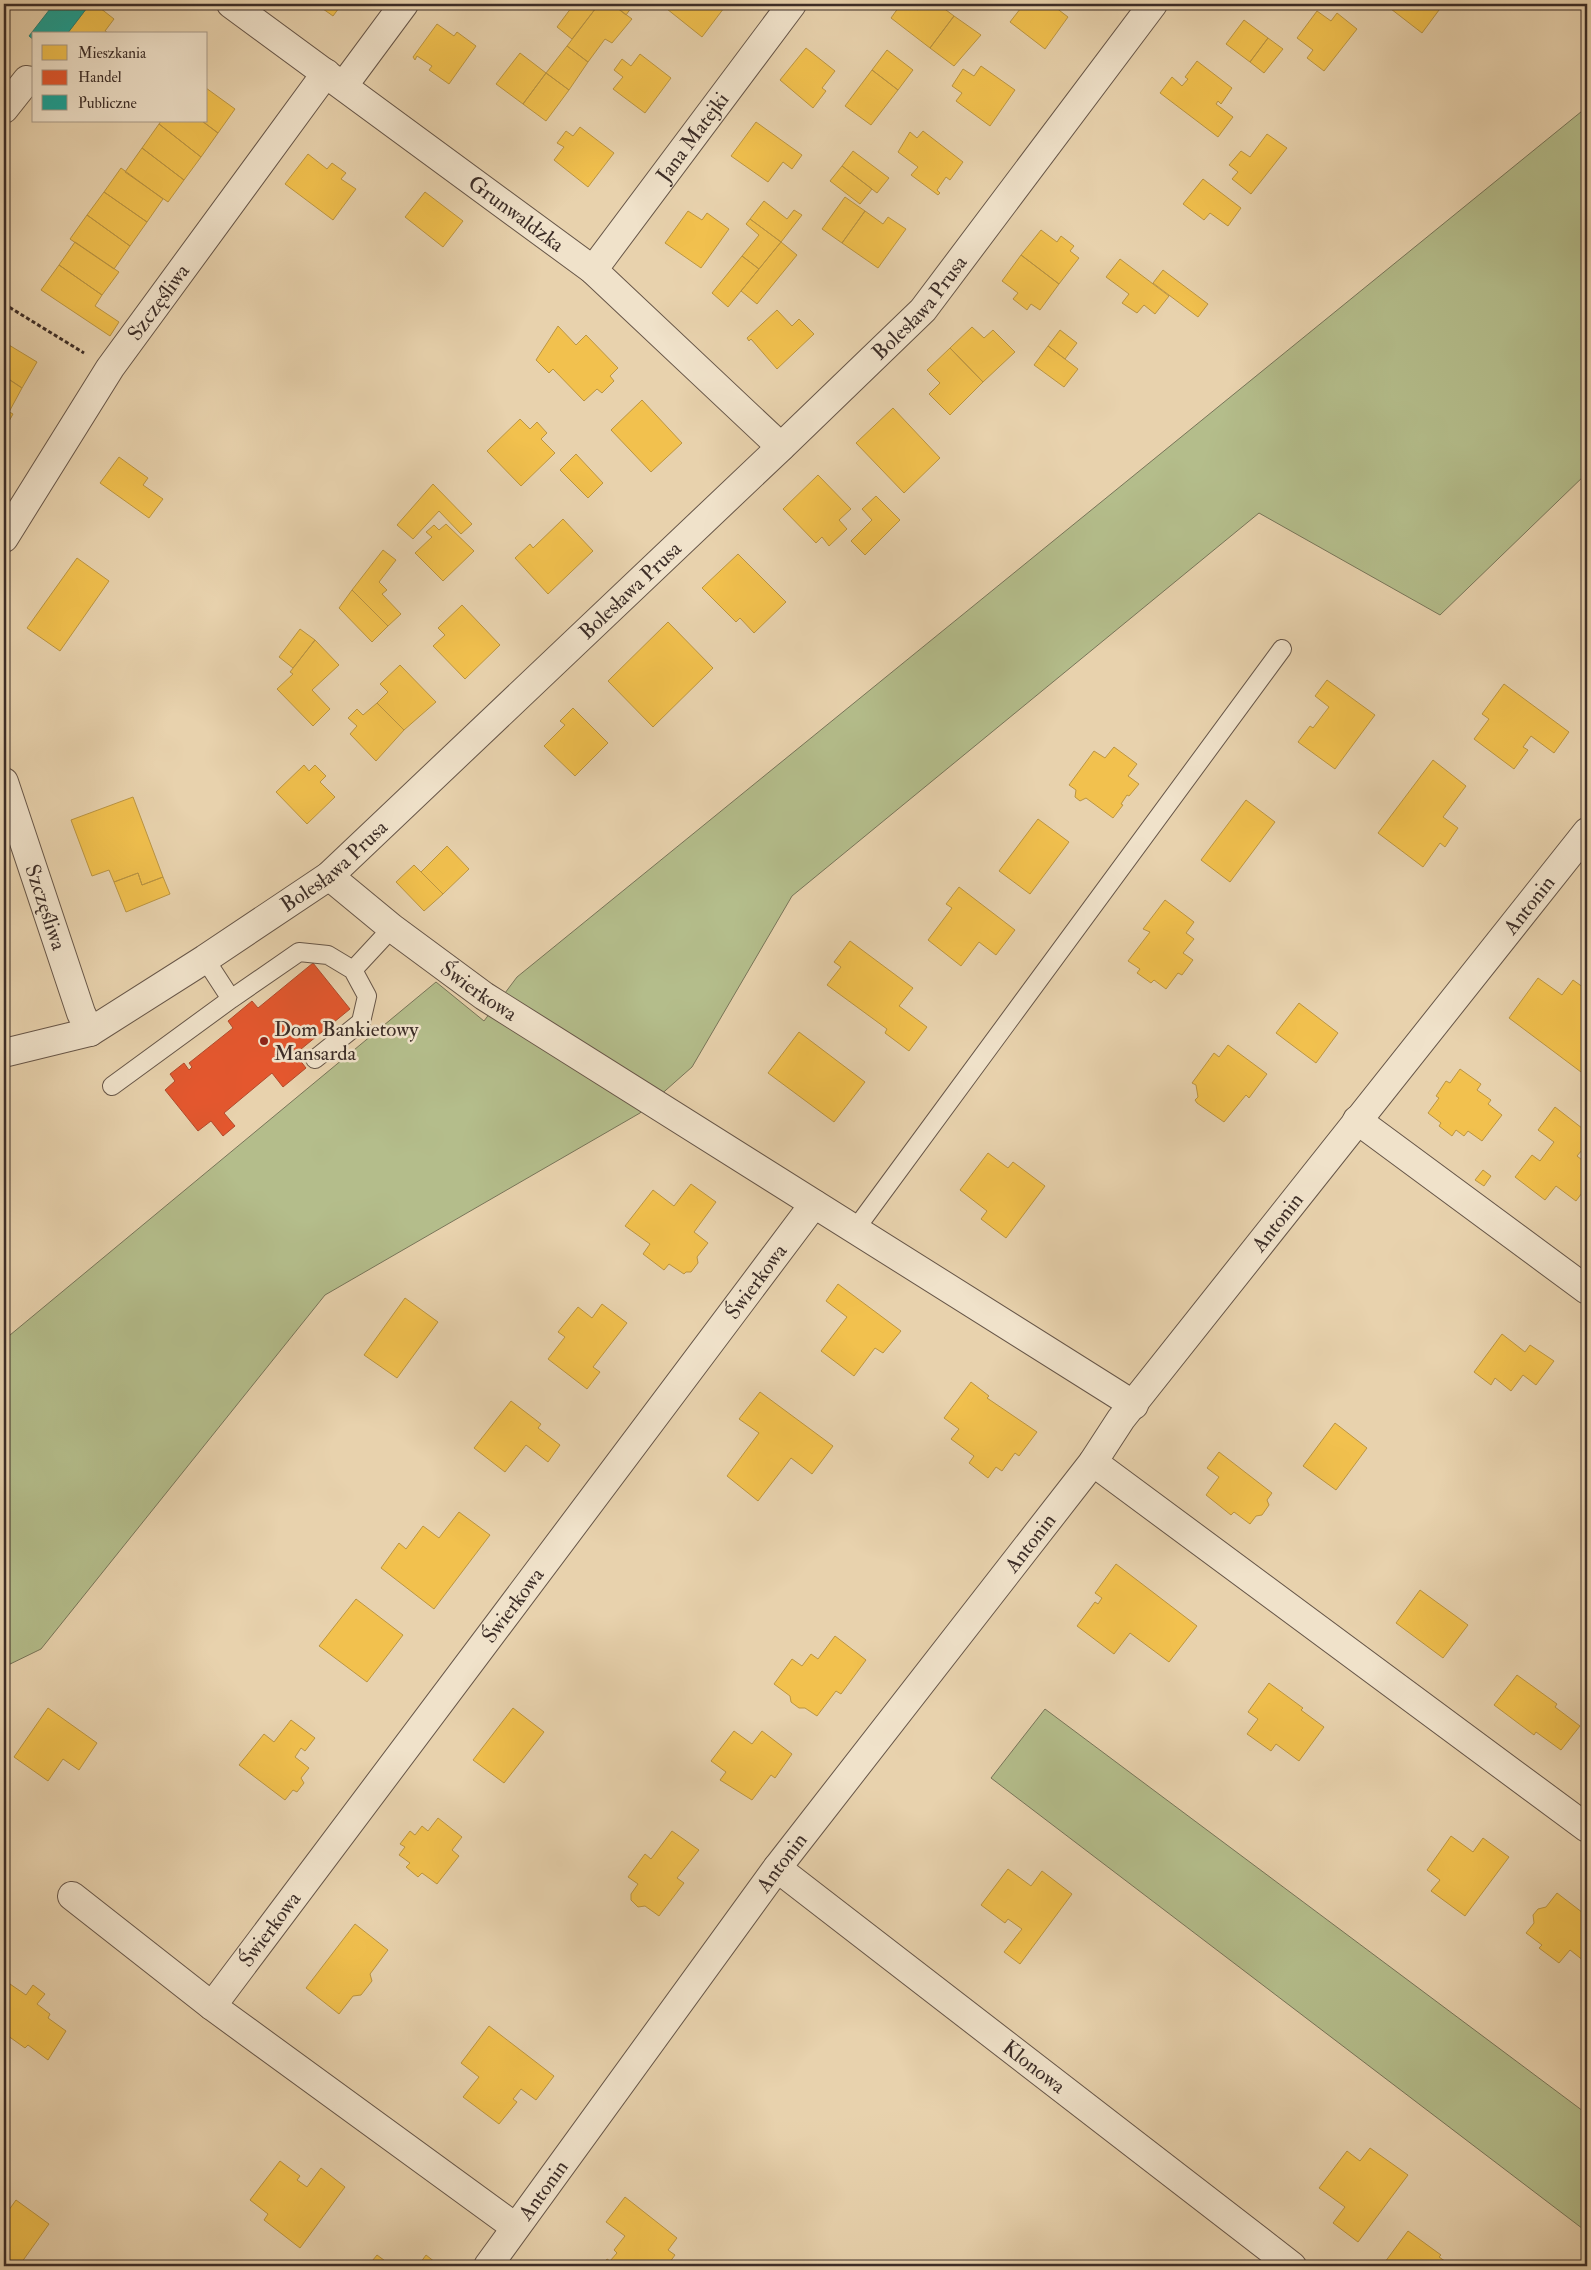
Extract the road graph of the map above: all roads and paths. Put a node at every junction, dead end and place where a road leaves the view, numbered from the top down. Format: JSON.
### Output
{"nodes":[{"id":1,"x":231,"y":4,"type":"edge"},
{"id":2,"x":404,"y":4,"type":"edge"},
{"id":3,"x":792,"y":4,"type":"edge"},
{"id":4,"x":1153,"y":4,"type":"edge"},
{"id":5,"x":335,"y":79,"type":"junction"},
{"id":6,"x":26,"y":80,"type":"dead end"},
{"id":7,"x":4,"y":109,"type":"edge"},
{"id":8,"x":593,"y":270,"type":"junction"},
{"id":9,"x":4,"y":304,"type":"edge"},
{"id":10,"x":110,"y":368,"type":"junction"},
{"id":11,"x":781,"y":447,"type":"junction"},
{"id":12,"x":4,"y":538,"type":"edge"},
{"id":13,"x":1282,"y":649,"type":"dead end"},
{"id":14,"x":4,"y":782,"type":"edge"},
{"id":15,"x":1587,"y":832,"type":"edge"},
{"id":16,"x":329,"y":876,"type":"junction"},
{"id":17,"x":392,"y":928,"type":"junction"},
{"id":18,"x":205,"y":960,"type":"junction"},
{"id":19,"x":353,"y":970,"type":"junction"},
{"id":20,"x":231,"y":999,"type":"junction"},
{"id":21,"x":90,"y":1032,"type":"junction"},
{"id":22,"x":4,"y":1053,"type":"edge"},
{"id":23,"x":314,"y":1059,"type":"dead end"},
{"id":24,"x":112,"y":1086,"type":"dead end"},
{"id":25,"x":1358,"y":1120,"type":"junction"},
{"id":26,"x":814,"y":1204,"type":"junction"},
{"id":27,"x":854,"y":1231,"type":"junction"},
{"id":28,"x":1587,"y":1290,"type":"edge"},
{"id":29,"x":1134,"y":1405,"type":"junction"},
{"id":30,"x":1093,"y":1462,"type":"junction"},
{"id":31,"x":1587,"y":1828,"type":"edge"},
{"id":32,"x":777,"y":1868,"type":"junction"},
{"id":33,"x":72,"y":1896,"type":"dead end"},
{"id":34,"x":212,"y":2006,"type":"junction"},
{"id":35,"x":515,"y":2227,"type":"junction"},
{"id":36,"x":488,"y":2266,"type":"edge"},
{"id":37,"x":1292,"y":2266,"type":"edge"}],
"edges":[{"from":1,"to":5,"type":"street","name":"Grunwaldzka"},
{"from":2,"to":5,"type":"street","name":"Szczęśliwa"},
{"from":3,"to":8,"type":"street","name":"Jana Matejki"},
{"from":4,"to":11,"type":"street","name":"Bolesława Prusa"},
{"from":5,"to":8,"type":"street","name":"Grunwaldzka"},
{"from":5,"to":10,"type":"street","name":"Szczęśliwa"},
{"from":6,"to":7,"type":"street"},
{"from":8,"to":11,"type":"street","name":"Grunwaldzka"},
{"from":9,"to":10,"type":"path"},
{"from":10,"to":12,"type":"street","name":"Szczęśliwa"},
{"from":11,"to":16,"type":"street","name":"Bolesława Prusa"},
{"from":13,"to":27,"type":"lane"},
{"from":14,"to":21,"type":"street","name":"Szczęśliwa"},
{"from":15,"to":25,"type":"street","name":"Antonin"},
{"from":16,"to":17,"type":"street","name":"Świerkowa"},
{"from":16,"to":18,"type":"street","name":"Bolesława Prusa"},
{"from":17,"to":19,"type":"lane"},
{"from":17,"to":26,"type":"street","name":"Świerkowa"},
{"from":18,"to":20,"type":"lane"},
{"from":18,"to":21,"type":"street","name":"Bolesława Prusa"},
{"from":19,"to":20,"type":"lane"},
{"from":19,"to":23,"type":"lane"},
{"from":20,"to":24,"type":"lane"},
{"from":21,"to":22,"type":"street","name":"Bolesława Prusa"},
{"from":25,"to":28,"type":"street"},
{"from":25,"to":29,"type":"street","name":"Antonin"},
{"from":26,"to":27,"type":"street","name":"Świerkowa"},
{"from":26,"to":34,"type":"street","name":"Świerkowa"},
{"from":27,"to":29,"type":"street","name":"Świerkowa"},
{"from":29,"to":30,"type":"street","name":"Antonin"},
{"from":30,"to":31,"type":"street"},
{"from":30,"to":32,"type":"street","name":"Antonin"},
{"from":32,"to":35,"type":"street","name":"Antonin"},
{"from":32,"to":37,"type":"street","name":"Klonowa"},
{"from":33,"to":34,"type":"street"},
{"from":34,"to":35,"type":"street"},
{"from":35,"to":36,"type":"street","name":"Antonin"}]}
